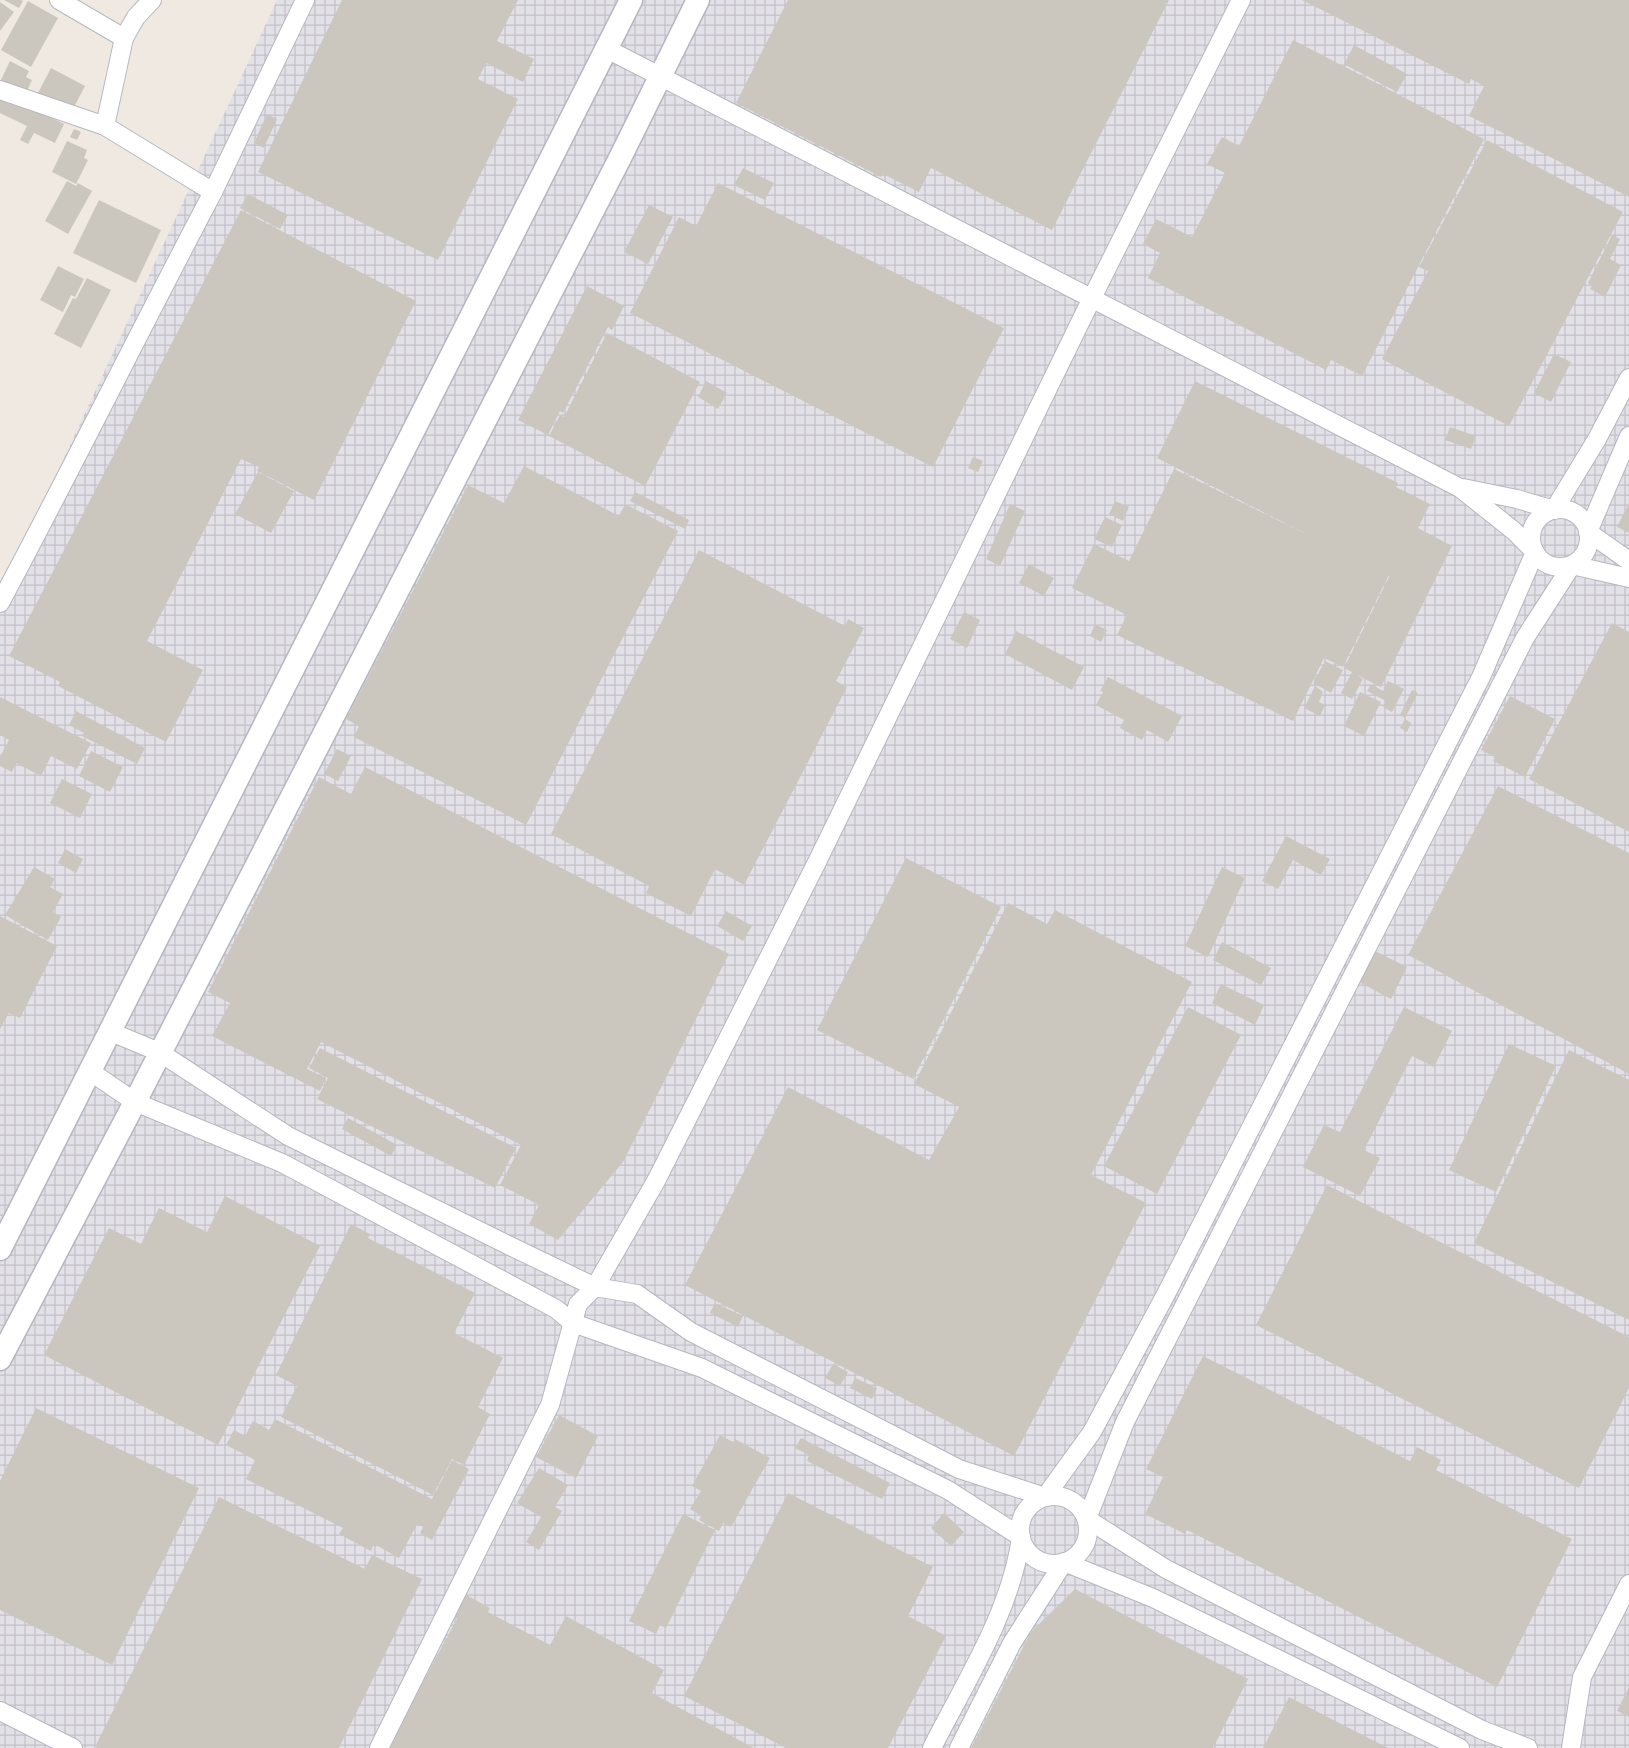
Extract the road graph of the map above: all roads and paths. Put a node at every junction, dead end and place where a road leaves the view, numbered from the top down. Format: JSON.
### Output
{"nodes":[{"id":1,"x":59,"y":0,"type":"edge"},
{"id":2,"x":129,"y":0,"type":"edge"},
{"id":3,"x":152,"y":0,"type":"edge"},
{"id":4,"x":305,"y":0,"type":"edge"},
{"id":5,"x":631,"y":0,"type":"edge"},
{"id":6,"x":698,"y":0,"type":"edge"},
{"id":7,"x":1241,"y":0,"type":"edge"},
{"id":8,"x":136,"y":16,"type":"junction"},
{"id":9,"x":124,"y":38,"type":"junction"},
{"id":10,"x":607,"y":49,"type":"junction"},
{"id":11,"x":659,"y":78,"type":"junction"},
{"id":12,"x":0,"y":90,"type":"edge"},
{"id":13,"x":105,"y":126,"type":"junction"},
{"id":14,"x":213,"y":192,"type":"junction"},
{"id":15,"x":1092,"y":298,"type":"junction"},
{"id":16,"x":1629,"y":378,"type":"edge"},
{"id":17,"x":1629,"y":436,"type":"edge"},
{"id":18,"x":1460,"y":488,"type":"junction"},
{"id":19,"x":1554,"y":510,"type":"junction"},
{"id":20,"x":1588,"y":532,"type":"junction"},
{"id":21,"x":1535,"y":552,"type":"junction"},
{"id":22,"x":1629,"y":561,"type":"edge"},
{"id":23,"x":1572,"y":565,"type":"junction"},
{"id":24,"x":1629,"y":578,"type":"edge"},
{"id":25,"x":0,"y":602,"type":"edge"},
{"id":26,"x":1436,"y":765,"type":"junction"},
{"id":27,"x":1456,"y":776,"type":"junction"},
{"id":28,"x":1349,"y":936,"type":"junction"},
{"id":29,"x":1369,"y":946,"type":"junction"},
{"id":30,"x":111,"y":1032,"type":"junction"},
{"id":31,"x":159,"y":1052,"type":"junction"},
{"id":32,"x":91,"y":1072,"type":"junction"},
{"id":33,"x":135,"y":1102,"type":"junction"},
{"id":34,"x":1235,"y":1158,"type":"junction"},
{"id":35,"x":1255,"y":1169,"type":"junction"},
{"id":36,"x":0,"y":1249,"type":"edge"},
{"id":37,"x":595,"y":1287,"type":"junction"},
{"id":38,"x":573,"y":1324,"type":"junction"},
{"id":39,"x":0,"y":1359,"type":"edge"},
{"id":40,"x":1046,"y":1497,"type":"junction"},
{"id":41,"x":1087,"y":1519,"type":"junction"},
{"id":42,"x":1021,"y":1537,"type":"junction"},
{"id":43,"x":1064,"y":1562,"type":"junction"},
{"id":44,"x":1629,"y":1584,"type":"edge"},
{"id":45,"x":0,"y":1711,"type":"edge"},
{"id":46,"x":73,"y":1748,"type":"edge"},
{"id":47,"x":378,"y":1748,"type":"edge"},
{"id":48,"x":932,"y":1748,"type":"edge"},
{"id":49,"x":959,"y":1748,"type":"edge"},
{"id":50,"x":1460,"y":1748,"type":"edge"},
{"id":51,"x":1528,"y":1748,"type":"edge"},
{"id":52,"x":1571,"y":1748,"type":"edge"}],
"edges":[{"from":1,"to":9,"type":"street"},
{"from":2,"to":8,"type":"street"},
{"from":3,"to":8,"type":"street"},
{"from":4,"to":14,"type":"street"},
{"from":5,"to":10,"type":"street"},
{"from":6,"to":11,"type":"street"},
{"from":7,"to":15,"type":"street"},
{"from":8,"to":9,"type":"street"},
{"from":9,"to":13,"type":"street"},
{"from":10,"to":11,"type":"street"},
{"from":10,"to":30,"type":"street"},
{"from":11,"to":15,"type":"street"},
{"from":11,"to":31,"type":"street"},
{"from":12,"to":13,"type":"street"},
{"from":13,"to":14,"type":"street"},
{"from":14,"to":25,"type":"street"},
{"from":15,"to":18,"type":"street"},
{"from":15,"to":37,"type":"street"},
{"from":16,"to":19,"type":"street"},
{"from":17,"to":20,"type":"street"},
{"from":18,"to":19,"type":"street"},
{"from":18,"to":21,"type":"street"},
{"from":19,"to":20,"type":"street"},
{"from":19,"to":21,"type":"street"},
{"from":20,"to":22,"type":"street"},
{"from":20,"to":23,"type":"street"},
{"from":21,"to":23,"type":"street"},
{"from":21,"to":26,"type":"street"},
{"from":23,"to":24,"type":"street"},
{"from":23,"to":27,"type":"street"},
{"from":26,"to":27,"type":"street"},
{"from":26,"to":28,"type":"street"},
{"from":27,"to":29,"type":"street"},
{"from":28,"to":29,"type":"street"},
{"from":28,"to":34,"type":"street"},
{"from":29,"to":35,"type":"street"},
{"from":30,"to":31,"type":"street"},
{"from":30,"to":32,"type":"street"},
{"from":31,"to":33,"type":"street"},
{"from":31,"to":37,"type":"street"},
{"from":32,"to":33,"type":"street"},
{"from":32,"to":36,"type":"street"},
{"from":33,"to":38,"type":"street"},
{"from":33,"to":39,"type":"street"},
{"from":34,"to":35,"type":"street"},
{"from":34,"to":40,"type":"street"},
{"from":35,"to":41,"type":"street"},
{"from":37,"to":38,"type":"street"},
{"from":37,"to":40,"type":"street"},
{"from":38,"to":42,"type":"street"},
{"from":38,"to":47,"type":"street"},
{"from":40,"to":41,"type":"street"},
{"from":40,"to":42,"type":"street"},
{"from":41,"to":43,"type":"street"},
{"from":41,"to":51,"type":"street"},
{"from":42,"to":43,"type":"street"},
{"from":42,"to":48,"type":"street"},
{"from":43,"to":49,"type":"street"},
{"from":43,"to":50,"type":"street"},
{"from":44,"to":52,"type":"street"},
{"from":45,"to":46,"type":"street"}]}
